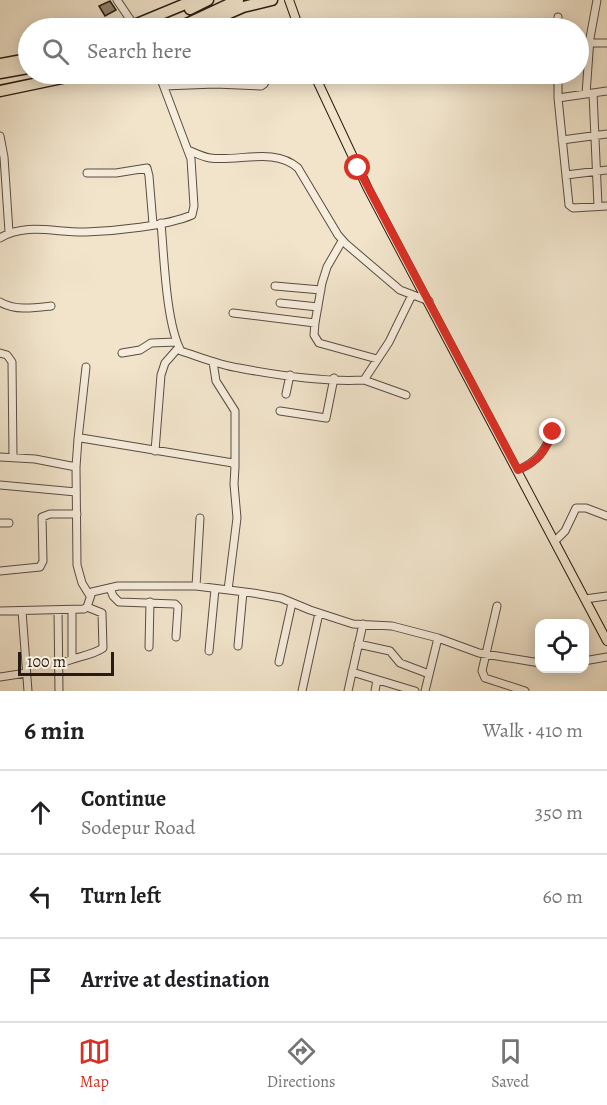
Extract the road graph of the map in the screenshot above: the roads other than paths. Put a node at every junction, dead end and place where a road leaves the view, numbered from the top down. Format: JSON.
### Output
{"nodes":[{"id":1,"x":117,"y":0,"type":"edge"},
{"id":2,"x":195,"y":0,"type":"edge"},
{"id":3,"x":208,"y":0,"type":"edge"},
{"id":4,"x":238,"y":0,"type":"edge"},
{"id":5,"x":272,"y":0,"type":"edge"},
{"id":6,"x":288,"y":0,"type":"edge"},
{"id":7,"x":597,"y":0,"type":"edge"},
{"id":8,"x":129,"y":18,"type":"edge"},
{"id":9,"x":157,"y":18,"type":"edge"},
{"id":10,"x":162,"y":18,"type":"edge"},
{"id":11,"x":199,"y":18,"type":"edge"},
{"id":12,"x":218,"y":18,"type":"edge"},
{"id":13,"x":295,"y":18,"type":"edge"},
{"id":14,"x":607,"y":43,"type":"edge"},
{"id":15,"x":589,"y":44,"type":"junction"},
{"id":16,"x":18,"y":61,"type":"edge"},
{"id":17,"x":0,"y":64,"type":"edge"},
{"id":18,"x":18,"y":70,"type":"edge"},
{"id":19,"x":0,"y":73,"type":"edge"},
{"id":20,"x":18,"y":82,"type":"edge"},
{"id":21,"x":34,"y":84,"type":"edge"},
{"id":22,"x":264,"y":84,"type":"edge"},
{"id":23,"x":319,"y":84,"type":"edge"},
{"id":24,"x":558,"y":84,"type":"edge"},
{"id":25,"x":0,"y":85,"type":"edge"},
{"id":26,"x":164,"y":86,"type":"joint"},
{"id":27,"x":0,"y":91,"type":"edge"},
{"id":28,"x":607,"y":91,"type":"edge"},
{"id":29,"x":590,"y":93,"type":"junction"},
{"id":30,"x":558,"y":98,"type":"junction"},
{"id":31,"x":607,"y":134,"type":"edge"},
{"id":32,"x":595,"y":135,"type":"junction"},
{"id":33,"x":0,"y":136,"type":"edge"},
{"id":34,"x":562,"y":140,"type":"junction"},
{"id":35,"x":188,"y":150,"type":"junction"},
{"id":36,"x":2,"y":157,"type":"edge"},
{"id":37,"x":607,"y":170,"type":"edge"},
{"id":38,"x":597,"y":172,"type":"junction"},
{"id":39,"x":87,"y":173,"type":"dead end"},
{"id":40,"x":566,"y":175,"type":"junction"},
{"id":41,"x":3,"y":206,"type":"edge"},
{"id":42,"x":598,"y":206,"type":"junction"},
{"id":43,"x":607,"y":206,"type":"edge"},
{"id":44,"x":157,"y":224,"type":"junction"},
{"id":45,"x":9,"y":232,"type":"junction"},
{"id":46,"x":0,"y":238,"type":"edge"},
{"id":47,"x":342,"y":241,"type":"junction"},
{"id":48,"x":275,"y":286,"type":"dead end"},
{"id":49,"x":321,"y":290,"type":"junction"},
{"id":50,"x":412,"y":295,"type":"junction"},
{"id":51,"x":0,"y":302,"type":"edge"},
{"id":52,"x":429,"y":302,"type":"junction"},
{"id":53,"x":280,"y":303,"type":"dead end"},
{"id":54,"x":51,"y":306,"type":"dead end"},
{"id":55,"x":318,"y":307,"type":"junction"},
{"id":56,"x":233,"y":313,"type":"dead end"},
{"id":57,"x":315,"y":322,"type":"junction"},
{"id":58,"x":177,"y":344,"type":"junction"},
{"id":59,"x":0,"y":353,"type":"edge"},
{"id":60,"x":122,"y":353,"type":"dead end"},
{"id":61,"x":377,"y":359,"type":"junction"},
{"id":62,"x":213,"y":362,"type":"junction"},
{"id":63,"x":86,"y":367,"type":"dead end"},
{"id":64,"x":290,"y":375,"type":"junction"},
{"id":65,"x":334,"y":378,"type":"junction"},
{"id":66,"x":364,"y":380,"type":"junction"},
{"id":67,"x":286,"y":394,"type":"dead end"},
{"id":68,"x":406,"y":395,"type":"dead end"},
{"id":69,"x":280,"y":411,"type":"dead end"},
{"id":70,"x":553,"y":432,"type":"dead end"},
{"id":71,"x":78,"y":439,"type":"junction"},
{"id":72,"x":155,"y":451,"type":"junction"},
{"id":73,"x":0,"y":457,"type":"edge"},
{"id":74,"x":13,"y":457,"type":"junction"},
{"id":75,"x":76,"y":467,"type":"junction"},
{"id":76,"x":235,"y":467,"type":"junction"},
{"id":77,"x":518,"y":470,"type":"junction"},
{"id":78,"x":0,"y":485,"type":"edge"},
{"id":79,"x":76,"y":492,"type":"junction"},
{"id":80,"x":77,"y":514,"type":"junction"},
{"id":81,"x":607,"y":516,"type":"edge"},
{"id":82,"x":200,"y":518,"type":"dead end"},
{"id":83,"x":0,"y":523,"type":"edge"},
{"id":84,"x":9,"y":523,"type":"dead end"},
{"id":85,"x":555,"y":541,"type":"junction"},
{"id":86,"x":0,"y":571,"type":"edge"},
{"id":87,"x":196,"y":586,"type":"junction"},
{"id":88,"x":110,"y":588,"type":"junction"},
{"id":89,"x":215,"y":589,"type":"junction"},
{"id":90,"x":228,"y":590,"type":"junction"},
{"id":91,"x":243,"y":592,"type":"junction"},
{"id":92,"x":90,"y":596,"type":"junction"},
{"id":93,"x":607,"y":596,"type":"edge"},
{"id":94,"x":585,"y":599,"type":"junction"},
{"id":95,"x":150,"y":602,"type":"junction"},
{"id":96,"x":292,"y":603,"type":"junction"},
{"id":97,"x":496,"y":606,"type":"dead end"},
{"id":98,"x":87,"y":607,"type":"junction"},
{"id":99,"x":22,"y":610,"type":"junction"},
{"id":100,"x":58,"y":610,"type":"junction"},
{"id":101,"x":72,"y":610,"type":"junction"},
{"id":102,"x":0,"y":611,"type":"edge"},
{"id":103,"x":318,"y":613,"type":"junction"},
{"id":104,"x":363,"y":624,"type":"junction"},
{"id":105,"x":176,"y":637,"type":"dead end"},
{"id":106,"x":438,"y":638,"type":"junction"},
{"id":107,"x":607,"y":640,"type":"edge"},
{"id":108,"x":358,"y":644,"type":"junction"},
{"id":109,"x":238,"y":646,"type":"dead end"},
{"id":110,"x":149,"y":647,"type":"dead end"},
{"id":111,"x":209,"y":651,"type":"dead end"},
{"id":112,"x":486,"y":654,"type":"junction"},
{"id":113,"x":607,"y":657,"type":"edge"},
{"id":114,"x":72,"y":658,"type":"junction"},
{"id":115,"x":589,"y":660,"type":"edge"},
{"id":116,"x":279,"y":662,"type":"dead end"},
{"id":117,"x":535,"y":662,"type":"edge"},
{"id":118,"x":59,"y":664,"type":"junction"},
{"id":119,"x":352,"y":672,"type":"junction"},
{"id":120,"x":26,"y":673,"type":"junction"},
{"id":121,"x":429,"y":674,"type":"junction"},
{"id":122,"x":0,"y":677,"type":"edge"},
{"id":123,"x":377,"y":680,"type":"junction"},
{"id":124,"x":400,"y":689,"type":"edge"},
{"id":125,"x":28,"y":691,"type":"edge"},
{"id":126,"x":59,"y":691,"type":"edge"},
{"id":127,"x":302,"y":691,"type":"edge"},
{"id":128,"x":348,"y":691,"type":"edge"},
{"id":129,"x":375,"y":691,"type":"edge"},
{"id":130,"x":415,"y":691,"type":"edge"},
{"id":131,"x":425,"y":691,"type":"edge"},
{"id":132,"x":525,"y":691,"type":"edge"}],
"edges":[{"from":1,"to":8,"type":"street"},
{"from":2,"to":9,"type":"highway"},
{"from":3,"to":10,"type":"highway"},
{"from":4,"to":11,"type":"highway"},
{"from":5,"to":12,"type":"highway"},
{"from":6,"to":13,"type":"main road"},
{"from":7,"to":15,"type":"street"},
{"from":14,"to":15,"type":"street"},
{"from":15,"to":29,"type":"street"},
{"from":16,"to":17,"type":"highway"},
{"from":18,"to":19,"type":"highway"},
{"from":20,"to":25,"type":"highway"},
{"from":21,"to":27,"type":"highway"},
{"from":22,"to":26,"type":"street"},
{"from":23,"to":52,"type":"main road"},
{"from":24,"to":30,"type":"street"},
{"from":26,"to":35,"type":"street"},
{"from":28,"to":29,"type":"street"},
{"from":29,"to":30,"type":"street"},
{"from":29,"to":32,"type":"street"},
{"from":30,"to":34,"type":"street"},
{"from":31,"to":32,"type":"street"},
{"from":32,"to":34,"type":"street"},
{"from":32,"to":38,"type":"street"},
{"from":33,"to":36,"type":"street"},
{"from":34,"to":40,"type":"street"},
{"from":35,"to":44,"type":"street"},
{"from":35,"to":47,"type":"street"},
{"from":36,"to":41,"type":"street"},
{"from":37,"to":38,"type":"street"},
{"from":38,"to":40,"type":"street"},
{"from":38,"to":42,"type":"street"},
{"from":39,"to":44,"type":"street"},
{"from":40,"to":42,"type":"street"},
{"from":41,"to":45,"type":"street"},
{"from":42,"to":43,"type":"street"},
{"from":44,"to":45,"type":"street"},
{"from":44,"to":58,"type":"street"},
{"from":45,"to":46,"type":"street"},
{"from":47,"to":49,"type":"street"},
{"from":47,"to":50,"type":"street"},
{"from":48,"to":49,"type":"street"},
{"from":49,"to":55,"type":"street"},
{"from":50,"to":52,"type":"street"},
{"from":50,"to":61,"type":"street"},
{"from":51,"to":54,"type":"street"},
{"from":52,"to":77,"type":"main road"},
{"from":53,"to":55,"type":"street"},
{"from":55,"to":57,"type":"street"},
{"from":56,"to":57,"type":"street"},
{"from":57,"to":61,"type":"street"},
{"from":58,"to":60,"type":"street"},
{"from":58,"to":62,"type":"street"},
{"from":58,"to":72,"type":"street"},
{"from":59,"to":74,"type":"street"},
{"from":61,"to":66,"type":"street"},
{"from":62,"to":64,"type":"street"},
{"from":62,"to":76,"type":"street"},
{"from":63,"to":71,"type":"street"},
{"from":64,"to":65,"type":"street"},
{"from":64,"to":67,"type":"street"},
{"from":65,"to":66,"type":"street"},
{"from":65,"to":69,"type":"street"},
{"from":66,"to":68,"type":"street"},
{"from":70,"to":77,"type":"street"},
{"from":71,"to":72,"type":"street"},
{"from":71,"to":75,"type":"street"},
{"from":72,"to":76,"type":"street"},
{"from":73,"to":74,"type":"street"},
{"from":74,"to":75,"type":"street"},
{"from":75,"to":79,"type":"street"},
{"from":76,"to":90,"type":"street"},
{"from":77,"to":85,"type":"main road"},
{"from":78,"to":79,"type":"street"},
{"from":79,"to":80,"type":"street"},
{"from":80,"to":86,"type":"street"},
{"from":80,"to":92,"type":"street"},
{"from":81,"to":85,"type":"street"},
{"from":82,"to":87,"type":"street"},
{"from":83,"to":84,"type":"street"},
{"from":85,"to":94,"type":"main road"},
{"from":87,"to":88,"type":"street"},
{"from":87,"to":89,"type":"street"},
{"from":88,"to":92,"type":"street"},
{"from":88,"to":95,"type":"street"},
{"from":89,"to":90,"type":"street"},
{"from":89,"to":111,"type":"street"},
{"from":90,"to":91,"type":"street"},
{"from":91,"to":96,"type":"street"},
{"from":91,"to":109,"type":"street"},
{"from":92,"to":98,"type":"street"},
{"from":93,"to":94,"type":"street"},
{"from":94,"to":107,"type":"main road"},
{"from":95,"to":105,"type":"street"},
{"from":95,"to":110,"type":"street"},
{"from":96,"to":103,"type":"street"},
{"from":96,"to":116,"type":"street"},
{"from":97,"to":112,"type":"street"},
{"from":98,"to":101,"type":"street"},
{"from":98,"to":114,"type":"street"},
{"from":99,"to":100,"type":"street"},
{"from":99,"to":102,"type":"street"},
{"from":99,"to":120,"type":"street"},
{"from":100,"to":101,"type":"street"},
{"from":100,"to":118,"type":"street"},
{"from":101,"to":114,"type":"street"},
{"from":103,"to":104,"type":"street"},
{"from":103,"to":127,"type":"street"},
{"from":104,"to":106,"type":"street"},
{"from":104,"to":108,"type":"street"},
{"from":106,"to":112,"type":"street"},
{"from":106,"to":121,"type":"street"},
{"from":108,"to":119,"type":"street"},
{"from":108,"to":121,"type":"street"},
{"from":112,"to":117,"type":"street"},
{"from":112,"to":132,"type":"street"},
{"from":113,"to":115,"type":"street"},
{"from":114,"to":118,"type":"street"},
{"from":118,"to":126,"type":"street"},
{"from":119,"to":123,"type":"street"},
{"from":119,"to":128,"type":"street"},
{"from":120,"to":122,"type":"street"},
{"from":120,"to":125,"type":"street"},
{"from":121,"to":131,"type":"street"},
{"from":123,"to":124,"type":"street"},
{"from":123,"to":129,"type":"street"},
{"from":124,"to":130,"type":"street"}]}
